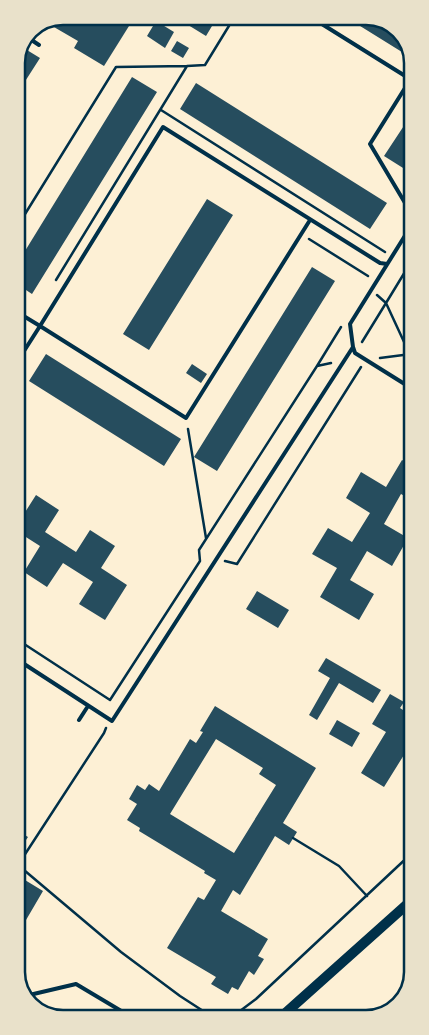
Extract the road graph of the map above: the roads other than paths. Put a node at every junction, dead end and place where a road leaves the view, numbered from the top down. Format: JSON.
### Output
{"nodes":[{"id":1,"x":323,"y":25,"type":"edge"},
{"id":2,"x":33,"y":41,"type":"edge"},
{"id":3,"x":39,"y":45,"type":"dead end"},
{"id":4,"x":404,"y":76,"type":"edge"},
{"id":5,"x":404,"y":90,"type":"edge"},
{"id":6,"x":404,"y":201,"type":"edge"},
{"id":7,"x":310,"y":220,"type":"junction"},
{"id":8,"x":404,"y":237,"type":"edge"},
{"id":9,"x":387,"y":264,"type":"junction"},
{"id":10,"x":25,"y":317,"type":"edge"},
{"id":11,"x":40,"y":326,"type":"junction"},
{"id":12,"x":353,"y":347,"type":"junction"},
{"id":13,"x":25,"y":349,"type":"edge"},
{"id":14,"x":404,"y":384,"type":"edge"},
{"id":15,"x":25,"y":665,"type":"edge"},
{"id":16,"x":88,"y":706,"type":"junction"},
{"id":17,"x":79,"y":720,"type":"dead end"},
{"id":18,"x":404,"y":906,"type":"edge"},
{"id":19,"x":32,"y":994,"type":"edge"},
{"id":20,"x":120,"y":1010,"type":"edge"},
{"id":21,"x":289,"y":1010,"type":"edge"}],
"edges":[{"from":1,"to":4,"type":"lane"},
{"from":2,"to":3,"type":"lane"},
{"from":5,"to":6,"type":"lane"},
{"from":7,"to":9,"type":"lane"},
{"from":7,"to":11,"type":"lane"},
{"from":7,"to":11,"type":"lane"},
{"from":8,"to":9,"type":"lane"},
{"from":9,"to":12,"type":"lane"},
{"from":10,"to":11,"type":"lane"},
{"from":11,"to":13,"type":"lane"},
{"from":12,"to":14,"type":"lane"},
{"from":12,"to":16,"type":"lane"},
{"from":15,"to":16,"type":"lane"},
{"from":16,"to":17,"type":"lane"},
{"from":18,"to":21,"type":"main road"},
{"from":19,"to":20,"type":"lane"}]}
